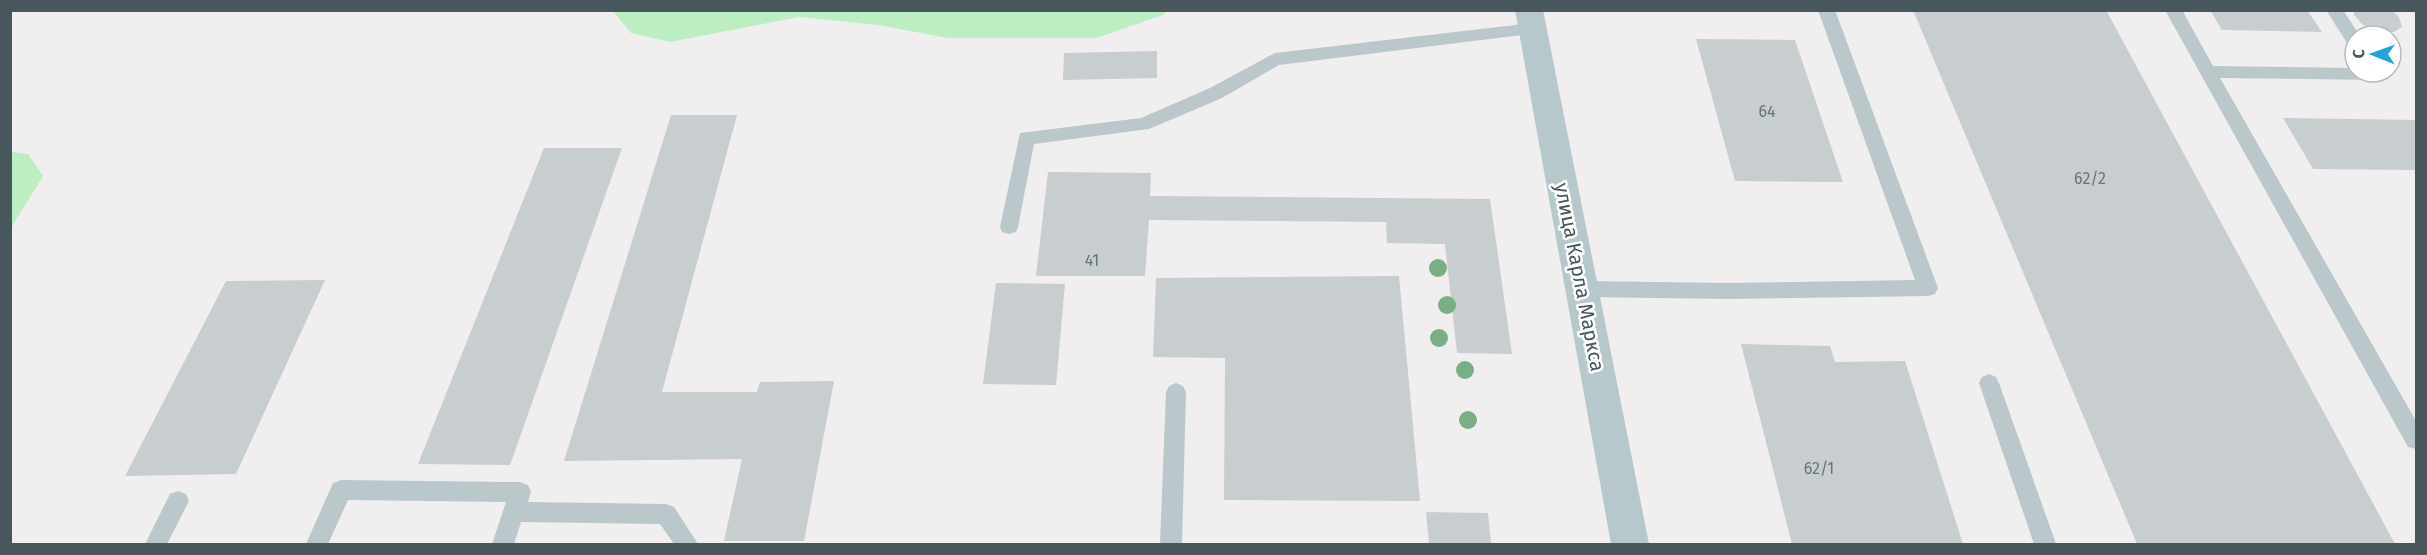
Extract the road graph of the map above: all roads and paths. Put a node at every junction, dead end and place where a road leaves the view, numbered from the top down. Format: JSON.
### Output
{"nodes":[{"id":1,"x":1826,"y":10,"type":"edge"},
{"id":2,"x":2173,"y":10,"type":"edge"},
{"id":3,"x":2334,"y":10,"type":"edge"},
{"id":4,"x":1531,"y":20,"type":"edge"},
{"id":5,"x":2343,"y":24,"type":"edge"},
{"id":6,"x":2208,"y":72,"type":"junction"},
{"id":7,"x":2343,"y":74,"type":"edge"},
{"id":8,"x":1008,"y":227,"type":"dead end"},
{"id":9,"x":1582,"y":289,"type":"junction"},
{"id":10,"x":1989,"y":383,"type":"dead end"},
{"id":11,"x":1176,"y":392,"type":"dead end"},
{"id":12,"x":2416,"y":440,"type":"edge"},
{"id":13,"x":178,"y":501,"type":"dead end"},
{"id":14,"x":514,"y":512,"type":"junction"},
{"id":15,"x":156,"y":544,"type":"edge"},
{"id":16,"x":317,"y":544,"type":"edge"},
{"id":17,"x":503,"y":544,"type":"edge"},
{"id":18,"x":687,"y":544,"type":"edge"},
{"id":19,"x":1171,"y":544,"type":"edge"},
{"id":20,"x":1630,"y":544,"type":"edge"},
{"id":21,"x":2045,"y":544,"type":"edge"}],
"edges":[{"from":1,"to":9,"type":"lane"},
{"from":2,"to":6,"type":"lane"},
{"from":3,"to":5,"type":"lane"},
{"from":4,"to":8,"type":"lane"},
{"from":4,"to":9,"type":"street","name":"улица Карла Маркса"},
{"from":6,"to":7,"type":"lane"},
{"from":6,"to":12,"type":"lane"},
{"from":9,"to":20,"type":"street","name":"улица Карла Маркса"},
{"from":10,"to":21,"type":"lane"},
{"from":11,"to":19,"type":"lane"},
{"from":13,"to":15,"type":"lane"},
{"from":14,"to":16,"type":"lane"},
{"from":14,"to":17,"type":"lane"},
{"from":14,"to":18,"type":"lane"}]}
